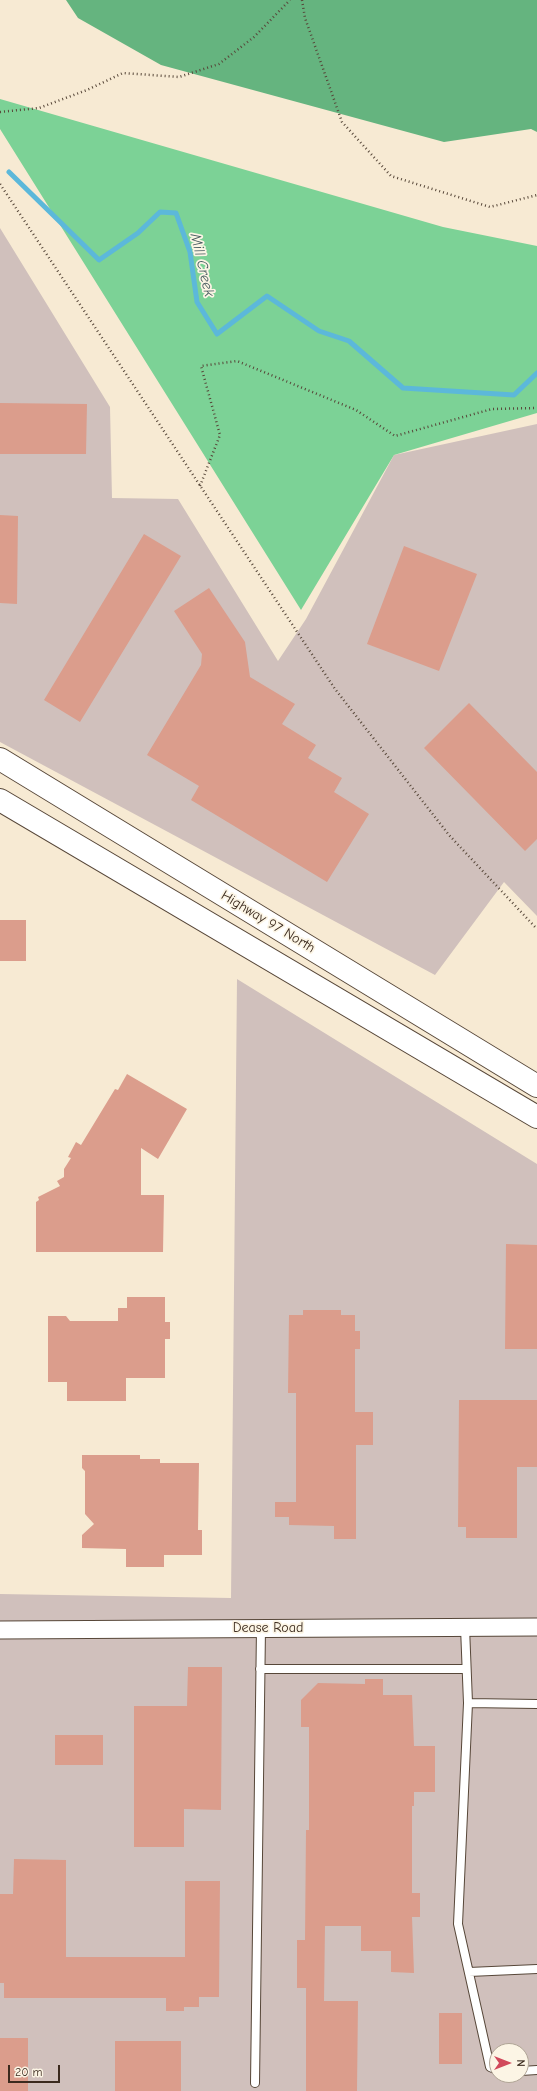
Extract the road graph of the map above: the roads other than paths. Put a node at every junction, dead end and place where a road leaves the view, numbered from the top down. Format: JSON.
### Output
{"nodes":[{"id":1,"x":0,"y":759,"type":"edge"},
{"id":2,"x":6,"y":806,"type":"edge"},
{"id":3,"x":537,"y":1086,"type":"edge"},
{"id":4,"x":537,"y":1117,"type":"edge"},
{"id":5,"x":465,"y":1627,"type":"junction"},
{"id":6,"x":537,"y":1627,"type":"edge"},
{"id":7,"x":260,"y":1628,"type":"junction"},
{"id":8,"x":0,"y":1630,"type":"edge"},
{"id":9,"x":260,"y":1669,"type":"junction"},
{"id":10,"x":466,"y":1669,"type":"junction"},
{"id":11,"x":468,"y":1702,"type":"junction"},
{"id":12,"x":537,"y":1704,"type":"edge"},
{"id":13,"x":537,"y":1969,"type":"edge"},
{"id":14,"x":469,"y":1972,"type":"junction"},
{"id":15,"x":489,"y":2062,"type":"edge"},
{"id":16,"x":255,"y":2083,"type":"dead end"}],
"edges":[{"from":1,"to":3,"type":"highway","name":"Highway 97 North"},
{"from":2,"to":4,"type":"highway"},
{"from":5,"to":6,"type":"street","name":"Dease Road"},
{"from":5,"to":7,"type":"street","name":"Dease Road"},
{"from":5,"to":10,"type":"lane"},
{"from":7,"to":8,"type":"street","name":"Dease Road"},
{"from":7,"to":9,"type":"lane"},
{"from":9,"to":10,"type":"lane"},
{"from":9,"to":16,"type":"lane"},
{"from":10,"to":11,"type":"lane"},
{"from":11,"to":12,"type":"lane"},
{"from":11,"to":14,"type":"lane"},
{"from":13,"to":14,"type":"lane"},
{"from":14,"to":15,"type":"lane"}]}
